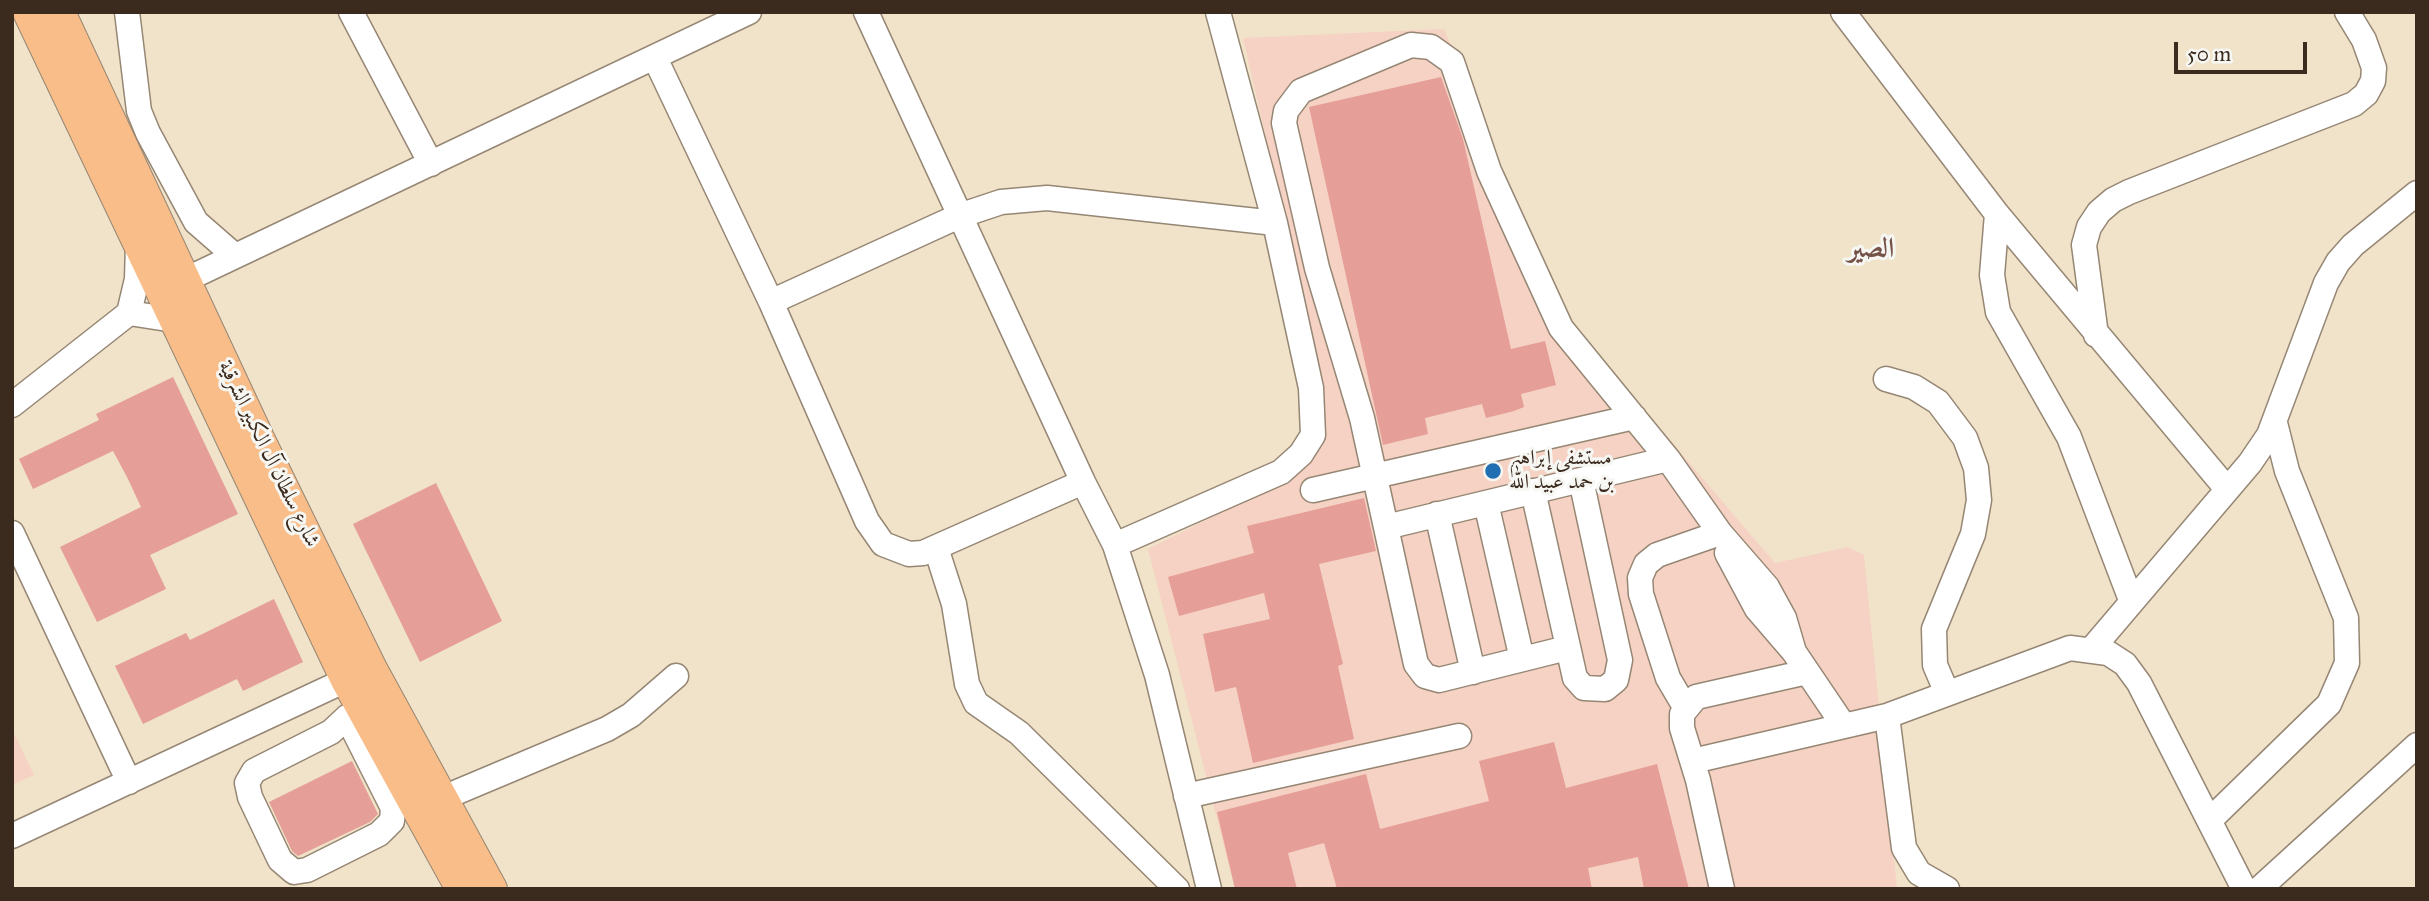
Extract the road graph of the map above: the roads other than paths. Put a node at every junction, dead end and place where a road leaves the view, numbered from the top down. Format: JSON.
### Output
{"nodes":[{"id":1,"x":29,"y":12,"type":"edge"},
{"id":2,"x":60,"y":12,"type":"edge"},
{"id":3,"x":127,"y":12,"type":"edge"},
{"id":4,"x":351,"y":12,"type":"edge"},
{"id":5,"x":749,"y":12,"type":"edge"},
{"id":6,"x":866,"y":12,"type":"edge"},
{"id":7,"x":1218,"y":12,"type":"edge"},
{"id":8,"x":1843,"y":12,"type":"edge"},
{"id":9,"x":2347,"y":12,"type":"edge"},
{"id":10,"x":655,"y":58,"type":"junction"},
{"id":11,"x":431,"y":164,"type":"junction"},
{"id":12,"x":2417,"y":193,"type":"edge"},
{"id":13,"x":1997,"y":214,"type":"junction"},
{"id":14,"x":959,"y":216,"type":"junction"},
{"id":15,"x":1275,"y":223,"type":"junction"},
{"id":16,"x":138,"y":244,"type":"junction"},
{"id":17,"x":235,"y":256,"type":"junction"},
{"id":18,"x":185,"y":280,"type":"junction"},
{"id":19,"x":771,"y":302,"type":"junction"},
{"id":20,"x":129,"y":313,"type":"junction"},
{"id":21,"x":174,"y":320,"type":"junction"},
{"id":22,"x":2096,"y":336,"type":"junction"},
{"id":23,"x":1886,"y":379,"type":"dead end"},
{"id":24,"x":12,"y":405,"type":"edge"},
{"id":25,"x":1634,"y":417,"type":"junction"},
{"id":26,"x":2275,"y":423,"type":"junction"},
{"id":27,"x":1668,"y":459,"type":"junction"},
{"id":28,"x":1374,"y":476,"type":"junction"},
{"id":29,"x":1581,"y":480,"type":"junction"},
{"id":30,"x":1083,"y":482,"type":"junction"},
{"id":31,"x":2227,"y":489,"type":"junction"},
{"id":32,"x":1313,"y":490,"type":"dead end"},
{"id":33,"x":1533,"y":491,"type":"junction"},
{"id":34,"x":1486,"y":503,"type":"junction"},
{"id":35,"x":1437,"y":514,"type":"junction"},
{"id":36,"x":1385,"y":527,"type":"junction"},
{"id":37,"x":12,"y":533,"type":"edge"},
{"id":38,"x":1720,"y":533,"type":"junction"},
{"id":39,"x":1115,"y":545,"type":"junction"},
{"id":40,"x":936,"y":548,"type":"junction"},
{"id":41,"x":2131,"y":600,"type":"junction"},
{"id":42,"x":1567,"y":648,"type":"junction"},
{"id":43,"x":2091,"y":650,"type":"junction"},
{"id":44,"x":1522,"y":659,"type":"junction"},
{"id":45,"x":1801,"y":662,"type":"junction"},
{"id":46,"x":1473,"y":671,"type":"junction"},
{"id":47,"x":676,"y":676,"type":"dead end"},
{"id":48,"x":1947,"y":693,"type":"junction"},
{"id":49,"x":349,"y":697,"type":"junction"},
{"id":50,"x":1685,"y":707,"type":"junction"},
{"id":51,"x":1887,"y":716,"type":"junction"},
{"id":52,"x":1843,"y":726,"type":"junction"},
{"id":53,"x":1458,"y":736,"type":"dead end"},
{"id":54,"x":2417,"y":745,"type":"edge"},
{"id":55,"x":1693,"y":761,"type":"junction"},
{"id":56,"x":129,"y":782,"type":"junction"},
{"id":57,"x":1186,"y":796,"type":"junction"},
{"id":58,"x":443,"y":798,"type":"junction"},
{"id":59,"x":2210,"y":820,"type":"junction"},
{"id":60,"x":12,"y":836,"type":"edge"},
{"id":61,"x":1206,"y":877,"type":"edge"},
{"id":62,"x":461,"y":889,"type":"edge"},
{"id":63,"x":492,"y":889,"type":"edge"},
{"id":64,"x":1177,"y":889,"type":"edge"},
{"id":65,"x":1183,"y":889,"type":"edge"},
{"id":66,"x":1722,"y":889,"type":"edge"},
{"id":67,"x":1947,"y":889,"type":"edge"},
{"id":68,"x":2244,"y":889,"type":"edge"},
{"id":69,"x":2259,"y":889,"type":"edge"}],
"edges":[{"from":1,"to":16,"type":"main road","name":"شارع سلطان آل الكبير الشرقية"},
{"from":2,"to":18,"type":"main road","name":"شارع سلطان آل الكبير الشرقية"},
{"from":3,"to":17,"type":"street"},
{"from":4,"to":11,"type":"street"},
{"from":5,"to":10,"type":"street"},
{"from":6,"to":14,"type":"street"},
{"from":7,"to":15,"type":"street"},
{"from":8,"to":13,"type":"street"},
{"from":9,"to":22,"type":"street"},
{"from":10,"to":11,"type":"street"},
{"from":10,"to":19,"type":"street"},
{"from":11,"to":17,"type":"street"},
{"from":12,"to":26,"type":"street"},
{"from":13,"to":22,"type":"street"},
{"from":13,"to":41,"type":"street"},
{"from":14,"to":15,"type":"street"},
{"from":14,"to":19,"type":"street"},
{"from":14,"to":30,"type":"street"},
{"from":15,"to":39,"type":"street"},
{"from":16,"to":20,"type":"street"},
{"from":16,"to":21,"type":"main road","name":"شارع سلطان آل الكبير الشرقية"},
{"from":17,"to":18,"type":"street"},
{"from":18,"to":58,"type":"main road","name":"شارع سلطان آل الكبير الشرقية"},
{"from":19,"to":40,"type":"street"},
{"from":20,"to":21,"type":"street"},
{"from":20,"to":24,"type":"street"},
{"from":21,"to":49,"type":"main road","name":"شارع سلطان آل الكبير الشرقية"},
{"from":22,"to":31,"type":"street"},
{"from":23,"to":48,"type":"street"},
{"from":25,"to":27,"type":"street"},
{"from":25,"to":28,"type":"street"},
{"from":25,"to":28,"type":"street"},
{"from":26,"to":31,"type":"street"},
{"from":26,"to":59,"type":"street"},
{"from":27,"to":29,"type":"street"},
{"from":27,"to":38,"type":"street"},
{"from":28,"to":32,"type":"street"},
{"from":28,"to":36,"type":"street"},
{"from":29,"to":33,"type":"street"},
{"from":29,"to":42,"type":"street"},
{"from":30,"to":39,"type":"street"},
{"from":30,"to":40,"type":"street"},
{"from":31,"to":41,"type":"street"},
{"from":33,"to":34,"type":"street"},
{"from":33,"to":42,"type":"street"},
{"from":34,"to":35,"type":"street"},
{"from":34,"to":44,"type":"street"},
{"from":35,"to":36,"type":"street"},
{"from":35,"to":46,"type":"street"},
{"from":36,"to":46,"type":"street"},
{"from":37,"to":56,"type":"street"},
{"from":38,"to":45,"type":"street"},
{"from":38,"to":50,"type":"street"},
{"from":39,"to":57,"type":"street"},
{"from":40,"to":64,"type":"street"},
{"from":41,"to":43,"type":"street"},
{"from":42,"to":44,"type":"street"},
{"from":43,"to":48,"type":"street"},
{"from":43,"to":59,"type":"street"},
{"from":44,"to":46,"type":"street"},
{"from":45,"to":50,"type":"street"},
{"from":45,"to":52,"type":"street"},
{"from":47,"to":58,"type":"street"},
{"from":48,"to":51,"type":"street"},
{"from":49,"to":49,"type":"street"},
{"from":49,"to":56,"type":"street"},
{"from":49,"to":62,"type":"main road","name":"شارع سلطان آل الكبير الشرقية"},
{"from":50,"to":55,"type":"street"},
{"from":51,"to":52,"type":"street"},
{"from":51,"to":67,"type":"street"},
{"from":52,"to":55,"type":"street"},
{"from":53,"to":57,"type":"street"},
{"from":54,"to":69,"type":"street"},
{"from":55,"to":66,"type":"street"},
{"from":56,"to":60,"type":"street"},
{"from":57,"to":61,"type":"street"},
{"from":58,"to":63,"type":"main road","name":"شارع سلطان آل الكبير الشرقية"},
{"from":59,"to":68,"type":"street"},
{"from":61,"to":65,"type":"street"}]}
